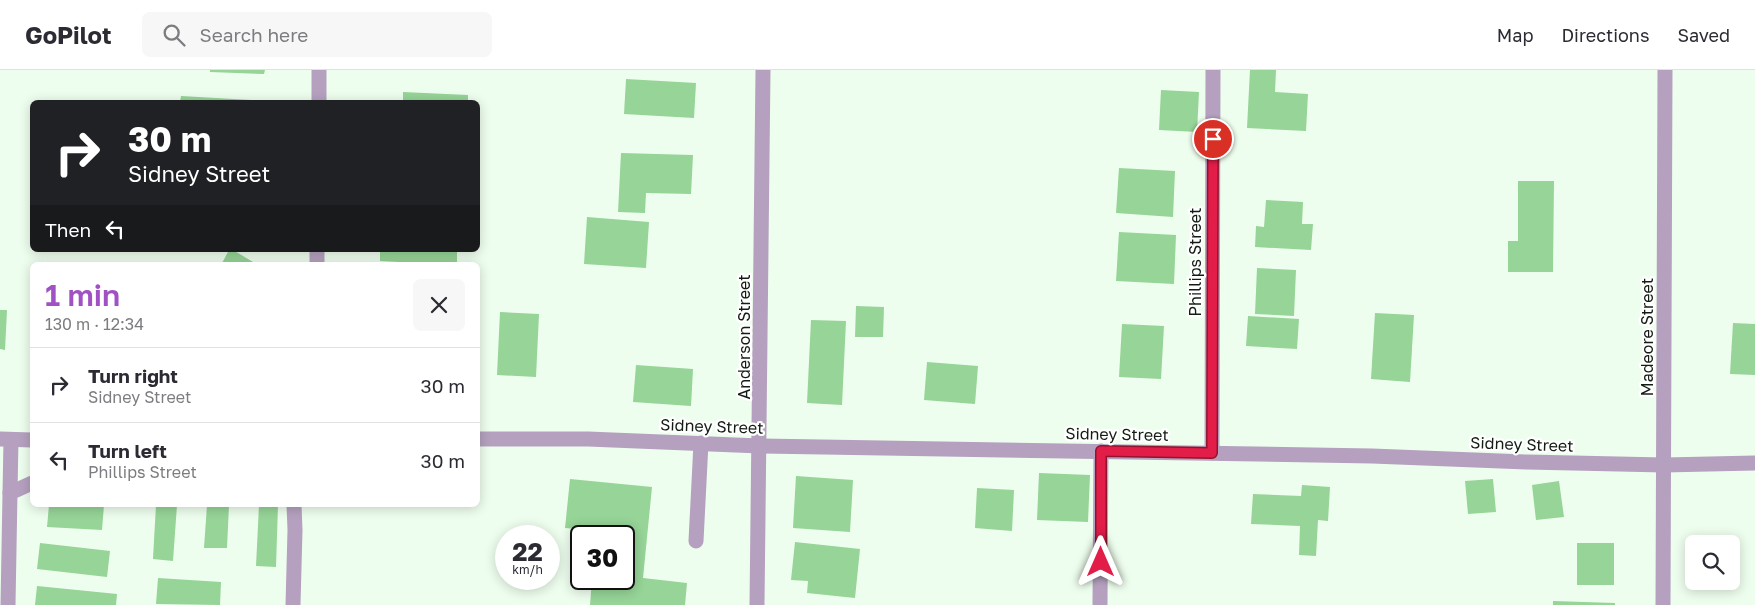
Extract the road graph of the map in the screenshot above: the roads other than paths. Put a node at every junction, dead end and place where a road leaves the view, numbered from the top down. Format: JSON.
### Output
{"nodes":[{"id":1,"x":319,"y":70,"type":"edge"},
{"id":2,"x":763,"y":70,"type":"edge"},
{"id":3,"x":1213,"y":70,"type":"edge"},
{"id":4,"x":1665,"y":70,"type":"edge"},
{"id":5,"x":319,"y":100,"type":"edge"},
{"id":6,"x":480,"y":439,"type":"edge"},
{"id":7,"x":6,"y":440,"type":"edge"},
{"id":8,"x":30,"y":440,"type":"edge"},
{"id":9,"x":701,"y":443,"type":"junction"},
{"id":10,"x":760,"y":446,"type":"junction"},
{"id":11,"x":1101,"y":451,"type":"junction"},
{"id":12,"x":1212,"y":453,"type":"junction"},
{"id":13,"x":1755,"y":463,"type":"edge"},
{"id":14,"x":1664,"y":465,"type":"junction"},
{"id":15,"x":30,"y":484,"type":"edge"},
{"id":16,"x":10,"y":493,"type":"junction"},
{"id":17,"x":294,"y":507,"type":"edge"},
{"id":18,"x":696,"y":541,"type":"dead end"},
{"id":19,"x":8,"y":605,"type":"edge"},
{"id":20,"x":293,"y":605,"type":"edge"},
{"id":21,"x":757,"y":605,"type":"edge"},
{"id":22,"x":1100,"y":605,"type":"edge"},
{"id":23,"x":1663,"y":605,"type":"edge"}],
"edges":[{"from":1,"to":5,"type":"street"},
{"from":2,"to":10,"type":"street","name":"Anderson Street"},
{"from":3,"to":12,"type":"street","name":"Phillips Street"},
{"from":4,"to":14,"type":"street","name":"Madeore Street"},
{"from":6,"to":9,"type":"street","name":"Sidney Street"},
{"from":7,"to":8,"type":"street"},
{"from":7,"to":16,"type":"street"},
{"from":9,"to":10,"type":"street","name":"Sidney Street"},
{"from":9,"to":18,"type":"street"},
{"from":10,"to":11,"type":"street","name":"Sidney Street"},
{"from":10,"to":21,"type":"street","name":"Anderson Street"},
{"from":11,"to":12,"type":"street","name":"Sidney Street"},
{"from":11,"to":22,"type":"street"},
{"from":12,"to":14,"type":"street","name":"Sidney Street"},
{"from":13,"to":14,"type":"street","name":"Sidney Street"},
{"from":14,"to":23,"type":"street","name":"Madeore Street"},
{"from":15,"to":16,"type":"street"},
{"from":16,"to":19,"type":"street"},
{"from":17,"to":20,"type":"street"}]}
